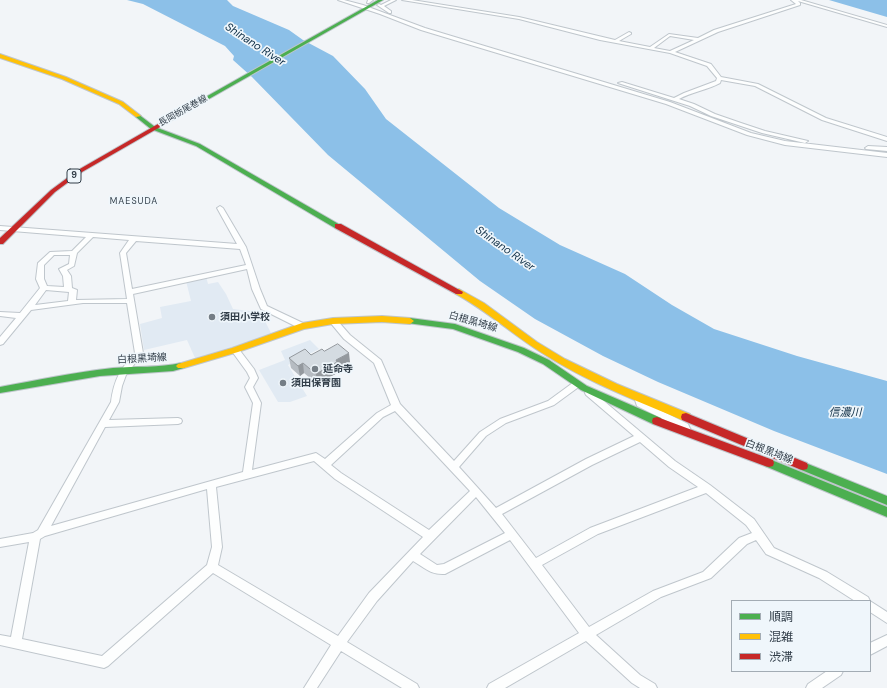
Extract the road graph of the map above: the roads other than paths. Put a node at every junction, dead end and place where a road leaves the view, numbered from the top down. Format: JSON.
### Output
{"nodes":[{"id":1,"x":340,"y":0,"type":"edge"},
{"id":2,"x":344,"y":0,"type":"edge"},
{"id":3,"x":394,"y":0,"type":"edge"},
{"id":4,"x":404,"y":0,"type":"edge"},
{"id":5,"x":793,"y":0,"type":"edge"},
{"id":6,"x":797,"y":0,"type":"edge"},
{"id":7,"x":373,"y":4,"type":"edge"},
{"id":8,"x":400,"y":19,"type":"junction"},
{"id":9,"x":887,"y":26,"type":"edge"},
{"id":10,"x":629,"y":33,"type":"dead end"},
{"id":11,"x":699,"y":39,"type":"junction"},
{"id":12,"x":615,"y":42,"type":"junction"},
{"id":13,"x":651,"y":48,"type":"junction"},
{"id":14,"x":671,"y":52,"type":"junction"},
{"id":15,"x":0,"y":56,"type":"edge"},
{"id":16,"x":719,"y":78,"type":"junction"},
{"id":17,"x":676,"y":99,"type":"junction"},
{"id":18,"x":156,"y":126,"type":"junction"},
{"id":19,"x":887,"y":139,"type":"edge"},
{"id":20,"x":887,"y":149,"type":"edge"},
{"id":21,"x":887,"y":155,"type":"edge"},
{"id":22,"x":220,"y":208,"type":"dead end"},
{"id":23,"x":0,"y":228,"type":"edge"},
{"id":24,"x":13,"y":229,"type":"junction"},
{"id":25,"x":91,"y":235,"type":"junction"},
{"id":26,"x":134,"y":238,"type":"junction"},
{"id":27,"x":0,"y":242,"type":"edge"},
{"id":28,"x":243,"y":247,"type":"junction"},
{"id":29,"x":74,"y":253,"type":"junction"},
{"id":30,"x":249,"y":266,"type":"junction"},
{"id":31,"x":44,"y":288,"type":"junction"},
{"id":32,"x":68,"y":290,"type":"junction"},
{"id":33,"x":130,"y":292,"type":"junction"},
{"id":34,"x":131,"y":301,"type":"junction"},
{"id":35,"x":72,"y":302,"type":"junction"},
{"id":36,"x":29,"y":308,"type":"junction"},
{"id":37,"x":0,"y":314,"type":"edge"},
{"id":38,"x":22,"y":316,"type":"junction"},
{"id":39,"x":333,"y":321,"type":"junction"},
{"id":40,"x":302,"y":326,"type":"junction"},
{"id":41,"x":0,"y":342,"type":"edge"},
{"id":42,"x":235,"y":350,"type":"junction"},
{"id":43,"x":124,"y":370,"type":"junction"},
{"id":44,"x":581,"y":386,"type":"junction"},
{"id":45,"x":0,"y":390,"type":"edge"},
{"id":46,"x":638,"y":397,"type":"junction"},
{"id":47,"x":396,"y":406,"type":"junction"},
{"id":48,"x":178,"y":421,"type":"dead end"},
{"id":49,"x":103,"y":424,"type":"junction"},
{"id":50,"x":687,"y":433,"type":"junction"},
{"id":51,"x":642,"y":437,"type":"junction"},
{"id":52,"x":326,"y":464,"type":"junction"},
{"id":53,"x":454,"y":467,"type":"junction"},
{"id":54,"x":247,"y":474,"type":"junction"},
{"id":55,"x":211,"y":484,"type":"junction"},
{"id":56,"x":707,"y":488,"type":"junction"},
{"id":57,"x":476,"y":491,"type":"junction"},
{"id":58,"x":887,"y":501,"type":"edge"},
{"id":59,"x":887,"y":512,"type":"edge"},
{"id":60,"x":495,"y":513,"type":"junction"},
{"id":61,"x":512,"y":534,"type":"junction"},
{"id":62,"x":759,"y":534,"type":"junction"},
{"id":63,"x":38,"y":535,"type":"junction"},
{"id":64,"x":430,"y":536,"type":"junction"},
{"id":65,"x":0,"y":543,"type":"edge"},
{"id":66,"x":412,"y":555,"type":"junction"},
{"id":67,"x":535,"y":564,"type":"junction"},
{"id":68,"x":212,"y":567,"type":"junction"},
{"id":69,"x":862,"y":600,"type":"edge"},
{"id":70,"x":871,"y":607,"type":"edge"},
{"id":71,"x":887,"y":618,"type":"edge"},
{"id":72,"x":586,"y":634,"type":"junction"},
{"id":73,"x":0,"y":640,"type":"edge"},
{"id":74,"x":887,"y":640,"type":"edge"},
{"id":75,"x":16,"y":643,"type":"junction"},
{"id":76,"x":339,"y":644,"type":"junction"},
{"id":77,"x":871,"y":648,"type":"edge"},
{"id":78,"x":836,"y":672,"type":"edge"},
{"id":79,"x":310,"y":688,"type":"edge"},
{"id":80,"x":413,"y":688,"type":"edge"},
{"id":81,"x":493,"y":688,"type":"edge"},
{"id":82,"x":651,"y":688,"type":"edge"},
{"id":83,"x":812,"y":688,"type":"edge"}],
"edges":[{"from":1,"to":7,"type":"street"},
{"from":2,"to":7,"type":"street"},
{"from":3,"to":7,"type":"street"},
{"from":4,"to":12,"type":"street"},
{"from":5,"to":11,"type":"street"},
{"from":6,"to":9,"type":"street"},
{"from":7,"to":8,"type":"street"},
{"from":7,"to":8,"type":"street"},
{"from":7,"to":18,"type":"main road","name":"長岡栃尾巻線","number":"9"},
{"from":8,"to":17,"type":"street"},
{"from":8,"to":21,"type":"street"},
{"from":10,"to":12,"type":"street"},
{"from":11,"to":13,"type":"street"},
{"from":11,"to":14,"type":"street"},
{"from":12,"to":13,"type":"street"},
{"from":13,"to":14,"type":"street"},
{"from":14,"to":16,"type":"street"},
{"from":15,"to":18,"type":"main road"},
{"from":16,"to":17,"type":"street"},
{"from":16,"to":19,"type":"street"},
{"from":17,"to":20,"type":"street"},
{"from":18,"to":24,"type":"main road","name":"長岡栃尾巻線","number":"9"},
{"from":18,"to":46,"type":"main road"},
{"from":22,"to":28,"type":"street"},
{"from":23,"to":24,"type":"street"},
{"from":24,"to":25,"type":"street"},
{"from":24,"to":27,"type":"main road","name":"長岡栃尾巻線","number":"9"},
{"from":25,"to":26,"type":"street"},
{"from":25,"to":29,"type":"street"},
{"from":26,"to":28,"type":"street"},
{"from":26,"to":33,"type":"street"},
{"from":28,"to":30,"type":"street"},
{"from":29,"to":31,"type":"street"},
{"from":29,"to":32,"type":"street"},
{"from":30,"to":33,"type":"street"},
{"from":30,"to":40,"type":"street"},
{"from":31,"to":32,"type":"street"},
{"from":31,"to":36,"type":"street"},
{"from":32,"to":35,"type":"street"},
{"from":33,"to":34,"type":"street"},
{"from":34,"to":35,"type":"street"},
{"from":34,"to":43,"type":"street"},
{"from":35,"to":36,"type":"street"},
{"from":36,"to":38,"type":"street"},
{"from":37,"to":38,"type":"street"},
{"from":38,"to":41,"type":"street"},
{"from":39,"to":40,"type":"main road","name":"白根黒埼線"},
{"from":39,"to":44,"type":"main road","name":"白根黒埼線"},
{"from":39,"to":47,"type":"street"},
{"from":40,"to":42,"type":"main road","name":"白根黒埼線"},
{"from":42,"to":43,"type":"main road","name":"白根黒埼線"},
{"from":42,"to":54,"type":"street"},
{"from":43,"to":45,"type":"main road","name":"白根黒埼線"},
{"from":43,"to":49,"type":"street"},
{"from":44,"to":50,"type":"main road","name":"白根黒埼線"},
{"from":44,"to":51,"type":"street"},
{"from":44,"to":53,"type":"street"},
{"from":46,"to":50,"type":"street"},
{"from":46,"to":58,"type":"main road"},
{"from":47,"to":52,"type":"street"},
{"from":47,"to":53,"type":"street"},
{"from":48,"to":49,"type":"street"},
{"from":49,"to":63,"type":"street"},
{"from":50,"to":59,"type":"main road","name":"白根黒埼線"},
{"from":51,"to":56,"type":"street"},
{"from":51,"to":60,"type":"street"},
{"from":52,"to":54,"type":"street"},
{"from":52,"to":64,"type":"street"},
{"from":53,"to":57,"type":"street"},
{"from":54,"to":55,"type":"street"},
{"from":55,"to":63,"type":"street"},
{"from":55,"to":68,"type":"street"},
{"from":56,"to":62,"type":"street"},
{"from":56,"to":67,"type":"street"},
{"from":57,"to":60,"type":"street"},
{"from":57,"to":64,"type":"street"},
{"from":60,"to":61,"type":"street"},
{"from":61,"to":66,"type":"street"},
{"from":61,"to":67,"type":"street"},
{"from":62,"to":69,"type":"street"},
{"from":62,"to":72,"type":"street"},
{"from":63,"to":65,"type":"street"},
{"from":63,"to":75,"type":"street"},
{"from":64,"to":66,"type":"street"},
{"from":66,"to":76,"type":"street"},
{"from":67,"to":72,"type":"street"},
{"from":68,"to":75,"type":"street"},
{"from":68,"to":76,"type":"street"},
{"from":70,"to":71,"type":"street"},
{"from":72,"to":81,"type":"street"},
{"from":72,"to":82,"type":"street"},
{"from":73,"to":75,"type":"street"},
{"from":74,"to":77,"type":"street"},
{"from":76,"to":79,"type":"street"},
{"from":76,"to":80,"type":"street"},
{"from":78,"to":83,"type":"street"}]}
